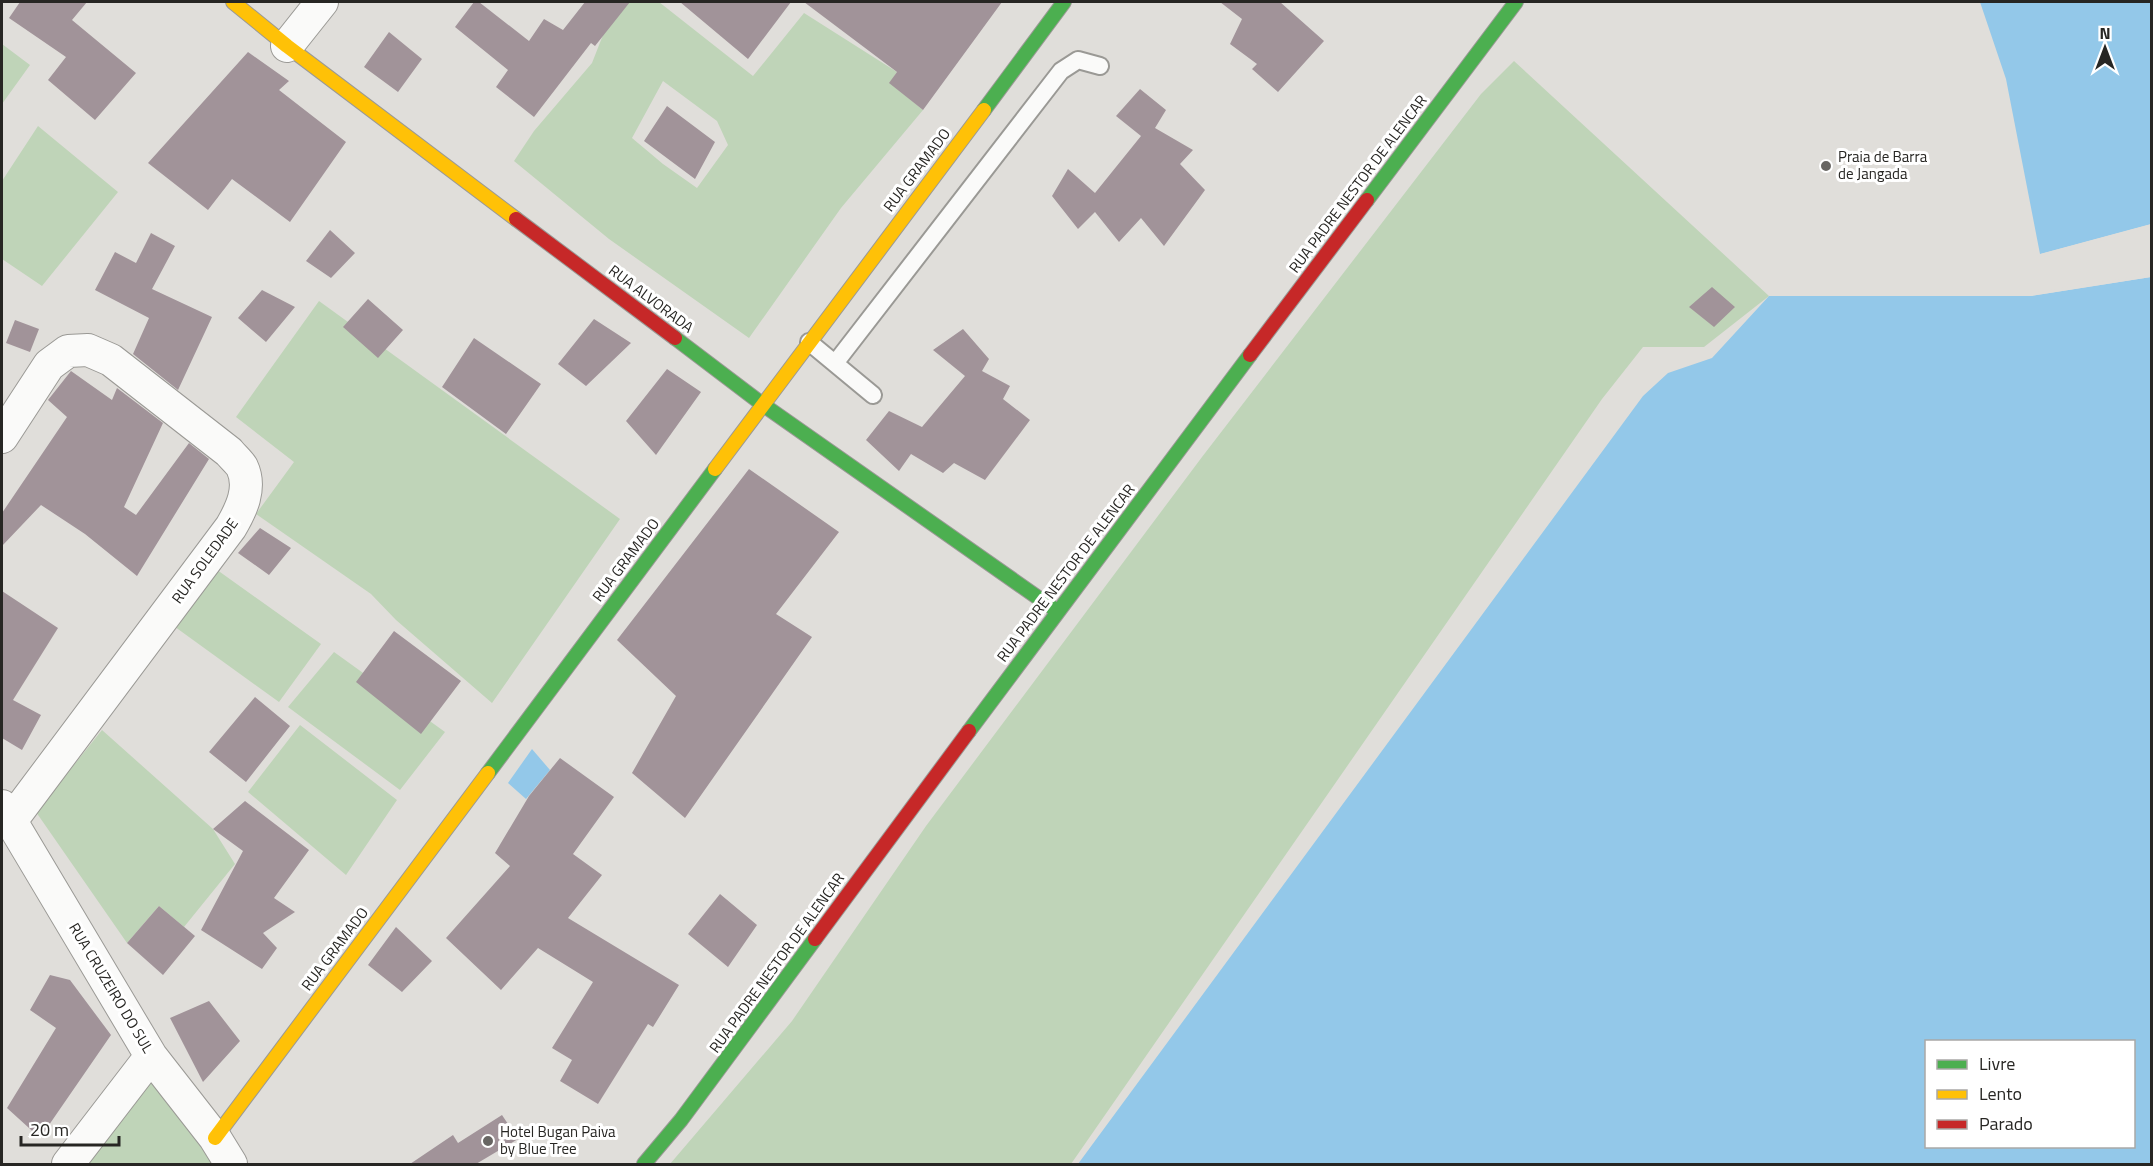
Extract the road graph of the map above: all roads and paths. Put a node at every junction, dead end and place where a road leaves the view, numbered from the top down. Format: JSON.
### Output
{"nodes":[{"id":1,"x":233,"y":2,"type":"edge"},
{"id":2,"x":322,"y":2,"type":"edge"},
{"id":3,"x":1064,"y":2,"type":"edge"},
{"id":4,"x":1516,"y":2,"type":"edge"},
{"id":5,"x":287,"y":46,"type":"junction"},
{"id":6,"x":1100,"y":66,"type":"dead end"},
{"id":7,"x":809,"y":342,"type":"junction"},
{"id":8,"x":836,"y":362,"type":"junction"},
{"id":9,"x":873,"y":395,"type":"dead end"},
{"id":10,"x":762,"y":404,"type":"junction"},
{"id":11,"x":2,"y":437,"type":"edge"},
{"id":12,"x":1057,"y":611,"type":"junction"},
{"id":13,"x":7,"y":813,"type":"edge"},
{"id":14,"x":151,"y":1056,"type":"junction"},
{"id":15,"x":215,"y":1138,"type":"junction"},
{"id":16,"x":68,"y":1164,"type":"edge"},
{"id":17,"x":231,"y":1164,"type":"edge"},
{"id":18,"x":644,"y":1164,"type":"edge"}],
"edges":[{"from":1,"to":5,"type":"street","name":"RUA ALVORADA"},
{"from":2,"to":5,"type":"street"},
{"from":3,"to":7,"type":"street","name":"RUA GRAMADO"},
{"from":4,"to":12,"type":"street","name":"RUA PADRE NESTOR DE ALENCAR"},
{"from":5,"to":10,"type":"street","name":"RUA ALVORADA"},
{"from":6,"to":8,"type":"lane"},
{"from":7,"to":8,"type":"lane"},
{"from":7,"to":10,"type":"street","name":"RUA GRAMADO"},
{"from":8,"to":9,"type":"lane"},
{"from":10,"to":12,"type":"street","name":"RUA ALVORADA"},
{"from":10,"to":15,"type":"street","name":"RUA GRAMADO"},
{"from":11,"to":13,"type":"street","name":"RUA SOLEDADE"},
{"from":12,"to":18,"type":"street","name":"RUA PADRE NESTOR DE ALENCAR"},
{"from":13,"to":14,"type":"street","name":"RUA CRUZEIRO DO SUL"},
{"from":14,"to":15,"type":"street","name":"RUA CRUZEIRO DO SUL"},
{"from":14,"to":16,"type":"street"},
{"from":15,"to":17,"type":"street","name":"RUA CRUZEIRO DO SUL"}]}
